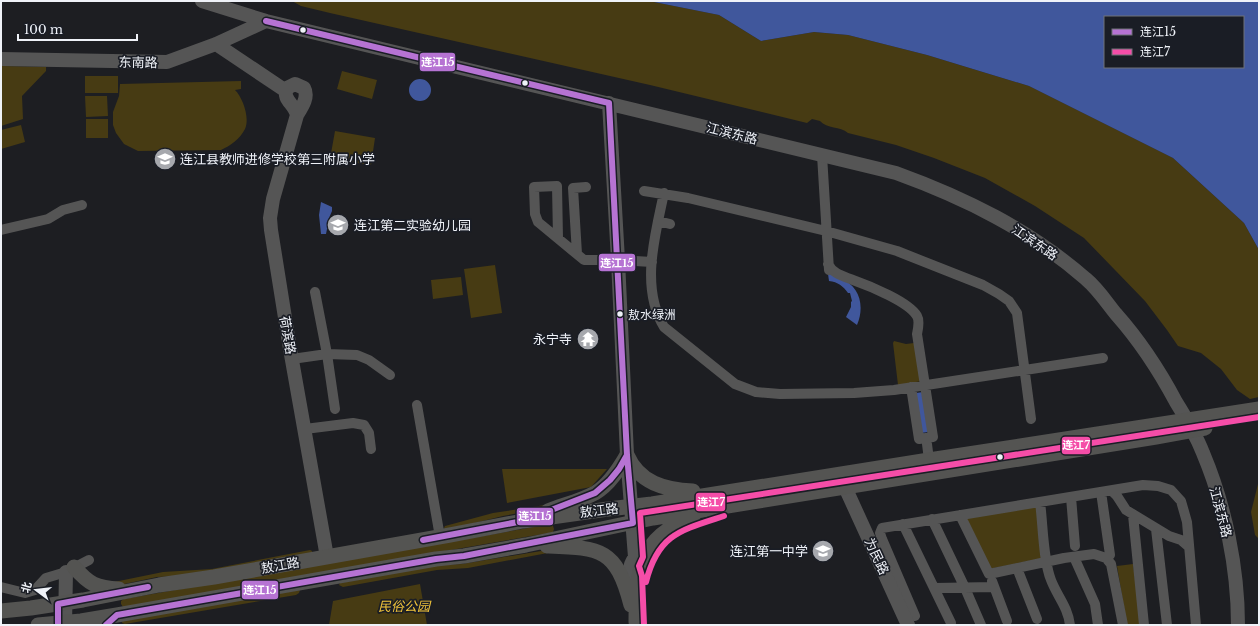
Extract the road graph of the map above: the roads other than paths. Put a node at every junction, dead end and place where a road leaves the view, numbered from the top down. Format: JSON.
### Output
{"nodes":[{"id":1,"x":202,"y":1,"type":"edge"},
{"id":2,"x":266,"y":20,"type":"junction"},
{"id":3,"x":216,"y":44,"type":"junction"},
{"id":4,"x":1,"y":59,"type":"edge"},
{"id":5,"x":286,"y":91,"type":"junction"},
{"id":6,"x":609,"y":103,"type":"junction"},
{"id":7,"x":297,"y":115,"type":"junction"},
{"id":8,"x":822,"y":154,"type":"junction"},
{"id":9,"x":586,"y":187,"type":"dead end"},
{"id":10,"x":644,"y":191,"type":"dead end"},
{"id":11,"x":664,"y":194,"type":"junction"},
{"id":12,"x":82,"y":205,"type":"dead end"},
{"id":13,"x":658,"y":221,"type":"junction"},
{"id":14,"x":575,"y":222,"type":"junction"},
{"id":15,"x":558,"y":223,"type":"junction"},
{"id":16,"x":670,"y":224,"type":"dead end"},
{"id":17,"x":796,"y":229,"type":"dead end"},
{"id":18,"x":1,"y":230,"type":"edge"},
{"id":19,"x":821,"y":231,"type":"junction"},
{"id":20,"x":558,"y":238,"type":"junction"},
{"id":21,"x":577,"y":254,"type":"junction"},
{"id":22,"x":618,"y":260,"type":"junction"},
{"id":23,"x":652,"y":262,"type":"junction"},
{"id":24,"x":315,"y":292,"type":"dead end"},
{"id":25,"x":327,"y":354,"type":"junction"},
{"id":26,"x":1103,"y":358,"type":"dead end"},
{"id":27,"x":292,"y":359,"type":"junction"},
{"id":28,"x":1025,"y":369,"type":"junction"},
{"id":29,"x":390,"y":375,"type":"dead end"},
{"id":30,"x":925,"y":386,"type":"junction"},
{"id":31,"x":912,"y":388,"type":"junction"},
{"id":32,"x":417,"y":405,"type":"dead end"},
{"id":33,"x":335,"y":409,"type":"dead end"},
{"id":34,"x":1259,"y":409,"type":"edge"},
{"id":35,"x":1031,"y":419,"type":"dead end"},
{"id":36,"x":1259,"y":419,"type":"edge"},
{"id":37,"x":1195,"y":424,"type":"junction"},
{"id":38,"x":305,"y":429,"type":"junction"},
{"id":39,"x":926,"y":440,"type":"junction"},
{"id":40,"x":371,"y":450,"type":"dead end"},
{"id":41,"x":627,"y":455,"type":"junction"},
{"id":42,"x":929,"y":460,"type":"junction"},
{"id":43,"x":846,"y":487,"type":"junction"},
{"id":44,"x":1112,"y":491,"type":"junction"},
{"id":45,"x":1101,"y":492,"type":"junction"},
{"id":46,"x":1071,"y":497,"type":"junction"},
{"id":47,"x":723,"y":500,"type":"junction"},
{"id":48,"x":1040,"y":502,"type":"junction"},
{"id":49,"x":631,"y":506,"type":"junction"},
{"id":50,"x":960,"y":515,"type":"junction"},
{"id":51,"x":1133,"y":515,"type":"junction"},
{"id":52,"x":556,"y":516,"type":"junction"},
{"id":53,"x":932,"y":520,"type":"junction"},
{"id":54,"x":523,"y":521,"type":"junction"},
{"id":55,"x":632,"y":523,"type":"junction"},
{"id":56,"x":903,"y":524,"type":"junction"},
{"id":57,"x":1156,"y":529,"type":"junction"},
{"id":58,"x":440,"y":537,"type":"junction"},
{"id":59,"x":557,"y":537,"type":"junction"},
{"id":60,"x":526,"y":545,"type":"junction"},
{"id":61,"x":1075,"y":546,"type":"dead end"},
{"id":62,"x":1189,"y":548,"type":"junction"},
{"id":63,"x":1110,"y":555,"type":"dead end"},
{"id":64,"x":1074,"y":556,"type":"junction"},
{"id":65,"x":328,"y":557,"type":"junction"},
{"id":66,"x":639,"y":559,"type":"junction"},
{"id":67,"x":89,"y":560,"type":"dead end"},
{"id":68,"x":1047,"y":561,"type":"junction"},
{"id":69,"x":1017,"y":568,"type":"junction"},
{"id":70,"x":66,"y":571,"type":"junction"},
{"id":71,"x":989,"y":574,"type":"junction"},
{"id":72,"x":1,"y":587,"type":"edge"},
{"id":73,"x":994,"y":587,"type":"junction"},
{"id":74,"x":934,"y":588,"type":"junction"},
{"id":75,"x":965,"y":588,"type":"junction"},
{"id":76,"x":136,"y":589,"type":"junction"},
{"id":77,"x":114,"y":594,"type":"junction"},
{"id":78,"x":62,"y":603,"type":"junction"},
{"id":79,"x":1,"y":611,"type":"edge"},
{"id":80,"x":1037,"y":619,"type":"dead end"},
{"id":81,"x":111,"y":620,"type":"edge"},
{"id":82,"x":912,"y":621,"type":"edge"},
{"id":83,"x":1006,"y":621,"type":"dead end"},
{"id":84,"x":636,"y":623,"type":"edge"},
{"id":85,"x":951,"y":623,"type":"dead end"},
{"id":86,"x":62,"y":624,"type":"edge"},
{"id":87,"x":38,"y":625,"type":"edge"},
{"id":88,"x":981,"y":625,"type":"edge"},
{"id":89,"x":1070,"y":625,"type":"edge"},
{"id":90,"x":1098,"y":625,"type":"edge"},
{"id":91,"x":1123,"y":625,"type":"edge"},
{"id":92,"x":1144,"y":625,"type":"edge"},
{"id":93,"x":1167,"y":625,"type":"edge"},
{"id":94,"x":1196,"y":625,"type":"edge"},
{"id":95,"x":1238,"y":625,"type":"edge"}],
"edges":[{"from":1,"to":2,"type":"main road","name":"江滨东路"},
{"from":2,"to":3,"type":"main road","name":"东南路"},
{"from":2,"to":6,"type":"main road","name":"江滨东路"},
{"from":3,"to":4,"type":"main road","name":"东南路"},
{"from":3,"to":5,"type":"main road"},
{"from":5,"to":7,"type":"main road"},
{"from":5,"to":7,"type":"main road","name":"荷滨路"},
{"from":6,"to":8,"type":"main road","name":"江滨东路"},
{"from":6,"to":22,"type":"main road"},
{"from":7,"to":27,"type":"main road","name":"荷滨路"},
{"from":8,"to":19,"type":"street"},
{"from":8,"to":37,"type":"main road","name":"江滨东路"},
{"from":9,"to":14,"type":"street"},
{"from":10,"to":11,"type":"street"},
{"from":11,"to":13,"type":"street"},
{"from":11,"to":19,"type":"street"},
{"from":12,"to":18,"type":"street"},
{"from":13,"to":16,"type":"street"},
{"from":13,"to":23,"type":"street"},
{"from":14,"to":15,"type":"street"},
{"from":14,"to":21,"type":"street"},
{"from":15,"to":20,"type":"street"},
{"from":15,"to":20,"type":"street"},
{"from":17,"to":19,"type":"street"},
{"from":19,"to":28,"type":"street"},
{"from":19,"to":30,"type":"street"},
{"from":20,"to":21,"type":"street"},
{"from":21,"to":22,"type":"street"},
{"from":22,"to":23,"type":"street"},
{"from":22,"to":41,"type":"main road"},
{"from":23,"to":31,"type":"street"},
{"from":24,"to":25,"type":"street"},
{"from":25,"to":27,"type":"street"},
{"from":25,"to":29,"type":"street"},
{"from":25,"to":33,"type":"street"},
{"from":26,"to":28,"type":"street"},
{"from":27,"to":38,"type":"main road","name":"荷滨路"},
{"from":28,"to":30,"type":"street"},
{"from":28,"to":35,"type":"street"},
{"from":30,"to":31,"type":"street"},
{"from":30,"to":39,"type":"street"},
{"from":31,"to":39,"type":"street"},
{"from":32,"to":58,"type":"street"},
{"from":34,"to":37,"type":"main road"},
{"from":36,"to":37,"type":"main road"},
{"from":37,"to":42,"type":"main road","name":"敖江路"},
{"from":37,"to":43,"type":"main road","name":"敖江路"},
{"from":37,"to":95,"type":"main road","name":"江滨东路"},
{"from":38,"to":40,"type":"street"},
{"from":38,"to":65,"type":"main road","name":"荷滨路"},
{"from":39,"to":42,"type":"street"},
{"from":41,"to":47,"type":"main road"},
{"from":41,"to":49,"type":"main road"},
{"from":41,"to":54,"type":"main road"},
{"from":42,"to":47,"type":"main road","name":"敖江路"},
{"from":43,"to":47,"type":"main road","name":"敖江路"},
{"from":43,"to":82,"type":"main road","name":"为民路"},
{"from":44,"to":45,"type":"street"},
{"from":44,"to":51,"type":"street"},
{"from":44,"to":62,"type":"street"},
{"from":45,"to":46,"type":"street"},
{"from":45,"to":63,"type":"street"},
{"from":46,"to":48,"type":"street"},
{"from":46,"to":61,"type":"street"},
{"from":47,"to":49,"type":"main road","name":"敖江路"},
{"from":47,"to":55,"type":"main road","name":"敖江路"},
{"from":47,"to":66,"type":"main road"},
{"from":48,"to":50,"type":"street"},
{"from":48,"to":68,"type":"street"},
{"from":49,"to":52,"type":"main road","name":"敖江路"},
{"from":49,"to":55,"type":"main road"},
{"from":50,"to":53,"type":"street"},
{"from":50,"to":71,"type":"street"},
{"from":51,"to":57,"type":"street"},
{"from":51,"to":92,"type":"street"},
{"from":52,"to":54,"type":"main road","name":"敖江路"},
{"from":52,"to":59,"type":"main road"},
{"from":53,"to":56,"type":"street"},
{"from":53,"to":75,"type":"street"},
{"from":54,"to":58,"type":"main road","name":"敖江路"},
{"from":55,"to":59,"type":"main road","name":"敖江路"},
{"from":55,"to":66,"type":"main road"},
{"from":56,"to":74,"type":"street"},
{"from":56,"to":82,"type":"street"},
{"from":57,"to":62,"type":"street"},
{"from":57,"to":93,"type":"street"},
{"from":58,"to":65,"type":"main road","name":"敖江路"},
{"from":59,"to":60,"type":"main road","name":"敖江路"},
{"from":60,"to":81,"type":"main road","name":"敖江路"},
{"from":60,"to":84,"type":"main road"},
{"from":62,"to":94,"type":"street"},
{"from":64,"to":68,"type":"street"},
{"from":64,"to":90,"type":"street"},
{"from":64,"to":91,"type":"street"},
{"from":65,"to":76,"type":"main road","name":"敖江路"},
{"from":66,"to":84,"type":"main road"},
{"from":67,"to":70,"type":"street"},
{"from":68,"to":69,"type":"street"},
{"from":68,"to":89,"type":"street"},
{"from":69,"to":71,"type":"street"},
{"from":69,"to":80,"type":"street"},
{"from":70,"to":72,"type":"street"},
{"from":70,"to":76,"type":"main road"},
{"from":70,"to":78,"type":"main road"},
{"from":71,"to":73,"type":"street"},
{"from":73,"to":75,"type":"street"},
{"from":73,"to":83,"type":"street"},
{"from":74,"to":75,"type":"street"},
{"from":74,"to":85,"type":"street"},
{"from":75,"to":88,"type":"street"},
{"from":76,"to":77,"type":"main road","name":"敖江路"},
{"from":77,"to":78,"type":"main road","name":"敖江路"},
{"from":77,"to":81,"type":"main road"},
{"from":78,"to":79,"type":"main road","name":"敖江路"},
{"from":78,"to":86,"type":"main road"},
{"from":81,"to":86,"type":"main road","name":"敖江路"},
{"from":86,"to":87,"type":"main road","name":"敖江路"}]}
